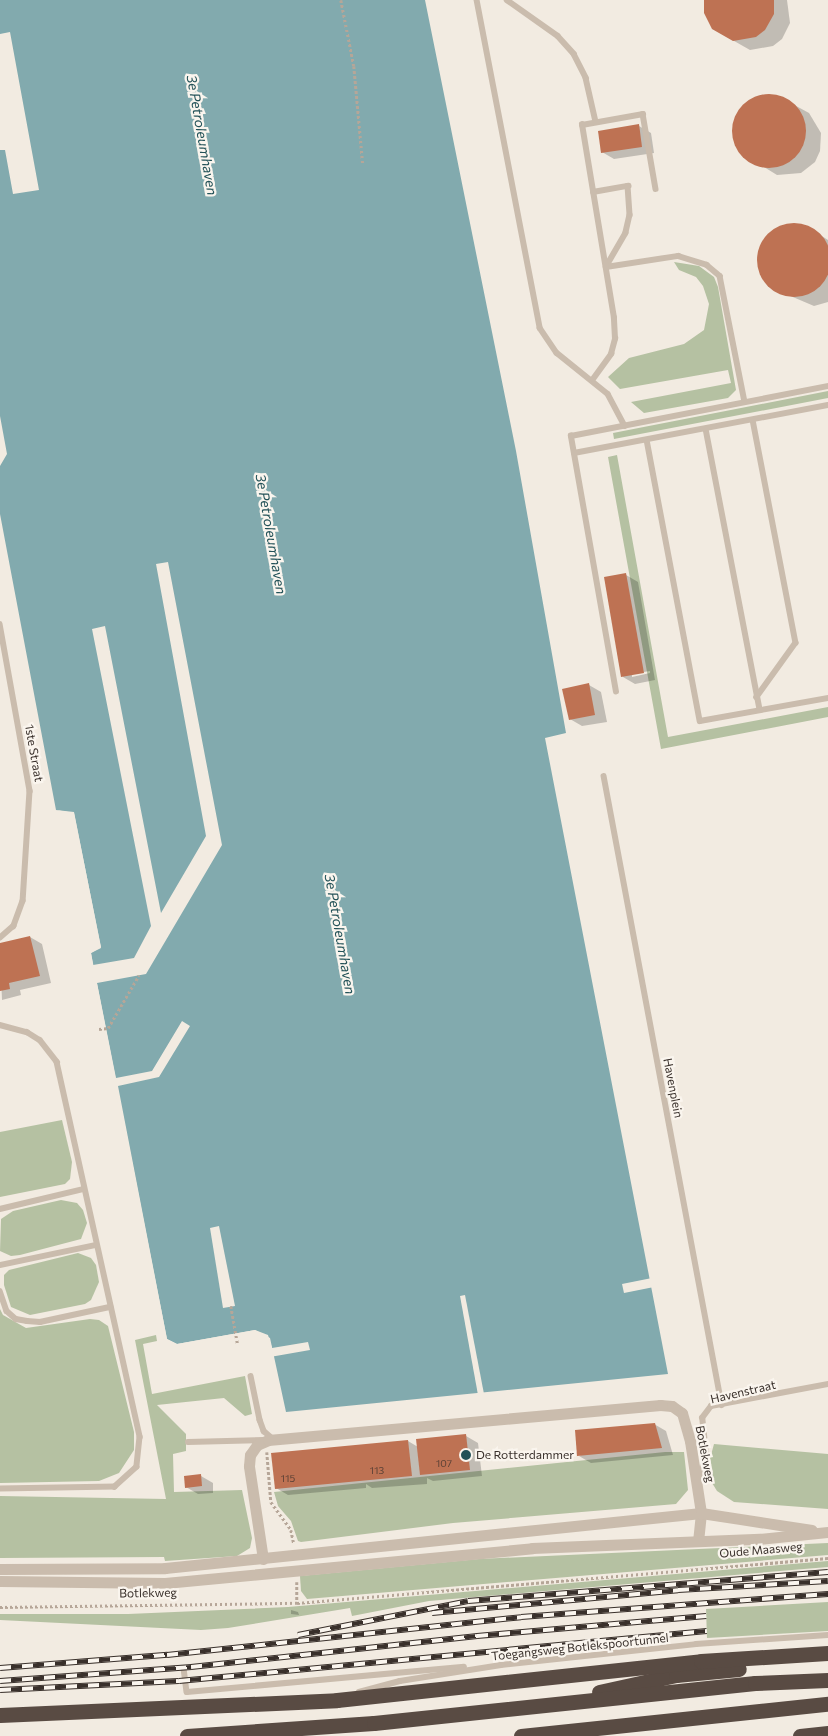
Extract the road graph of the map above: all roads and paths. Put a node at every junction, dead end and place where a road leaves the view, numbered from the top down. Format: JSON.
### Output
{"nodes":[{"id":1,"x":341,"y":0,"type":"edge"},
{"id":2,"x":477,"y":0,"type":"edge"},
{"id":3,"x":507,"y":0,"type":"edge"},
{"id":4,"x":596,"y":122,"type":"junction"},
{"id":5,"x":363,"y":165,"type":"dead end"},
{"id":6,"x":656,"y":189,"type":"dead end"},
{"id":7,"x":593,"y":192,"type":"junction"},
{"id":8,"x":606,"y":267,"type":"junction"},
{"id":9,"x":593,"y":379,"type":"junction"},
{"id":10,"x":828,"y":386,"type":"edge"},
{"id":11,"x":744,"y":402,"type":"junction"},
{"id":12,"x":828,"y":406,"type":"edge"},
{"id":13,"x":754,"y":420,"type":"junction"},
{"id":14,"x":624,"y":426,"type":"junction"},
{"id":15,"x":706,"y":429,"type":"junction"},
{"id":16,"x":647,"y":440,"type":"junction"},
{"id":17,"x":574,"y":454,"type":"junction"},
{"id":18,"x":0,"y":624,"type":"edge"},
{"id":19,"x":616,"y":692,"type":"dead end"},
{"id":20,"x":757,"y":696,"type":"junction"},
{"id":21,"x":828,"y":698,"type":"edge"},
{"id":22,"x":760,"y":710,"type":"junction"},
{"id":23,"x":604,"y":776,"type":"dead end"},
{"id":24,"x":0,"y":938,"type":"edge"},
{"id":25,"x":138,"y":975,"type":"dead end"},
{"id":26,"x":0,"y":1025,"type":"edge"},
{"id":27,"x":99,"y":1029,"type":"dead end"},
{"id":28,"x":84,"y":1189,"type":"junction"},
{"id":29,"x":0,"y":1209,"type":"edge"},
{"id":30,"x":96,"y":1245,"type":"junction"},
{"id":31,"x":0,"y":1266,"type":"edge"},
{"id":32,"x":0,"y":1291,"type":"edge"},
{"id":33,"x":231,"y":1306,"type":"dead end"},
{"id":34,"x":110,"y":1307,"type":"junction"},
{"id":35,"x":238,"y":1344,"type":"dead end"},
{"id":36,"x":251,"y":1376,"type":"dead end"},
{"id":37,"x":828,"y":1384,"type":"edge"},
{"id":38,"x":722,"y":1405,"type":"junction"},
{"id":39,"x":269,"y":1440,"type":"junction"},
{"id":40,"x":188,"y":1442,"type":"dead end"},
{"id":41,"x":698,"y":1482,"type":"junction"},
{"id":42,"x":0,"y":1489,"type":"edge"},
{"id":43,"x":701,"y":1513,"type":"junction"},
{"id":44,"x":825,"y":1532,"type":"edge"},
{"id":45,"x":698,"y":1540,"type":"junction"},
{"id":46,"x":294,"y":1555,"type":"junction"},
{"id":47,"x":828,"y":1558,"type":"edge"},
{"id":48,"x":263,"y":1559,"type":"junction"},
{"id":49,"x":0,"y":1569,"type":"edge"},
{"id":50,"x":696,"y":1569,"type":"joint"},
{"id":51,"x":297,"y":1572,"type":"junction"},
{"id":52,"x":0,"y":1581,"type":"edge"},
{"id":53,"x":297,"y":1603,"type":"junction"},
{"id":54,"x":0,"y":1607,"type":"edge"},
{"id":55,"x":828,"y":1635,"type":"edge"},
{"id":56,"x":828,"y":1653,"type":"edge"},
{"id":57,"x":571,"y":1657,"type":"junction"},
{"id":58,"x":828,"y":1661,"type":"edge"},
{"id":59,"x":184,"y":1668,"type":"dead end"},
{"id":60,"x":828,"y":1680,"type":"edge"},
{"id":61,"x":337,"y":1700,"type":"junction"},
{"id":62,"x":828,"y":1704,"type":"edge"},
{"id":63,"x":519,"y":1709,"type":"junction"},
{"id":64,"x":0,"y":1715,"type":"edge"},
{"id":65,"x":828,"y":1733,"type":"edge"},
{"id":66,"x":187,"y":1736,"type":"edge"},
{"id":67,"x":521,"y":1736,"type":"edge"},
{"id":68,"x":800,"y":1736,"type":"edge"}],
"edges":[{"from":1,"to":5,"type":"path"},
{"from":2,"to":9,"type":"lane"},
{"from":3,"to":4,"type":"lane"},
{"from":4,"to":6,"type":"lane"},
{"from":4,"to":7,"type":"lane"},
{"from":7,"to":8,"type":"lane"},
{"from":7,"to":8,"type":"lane"},
{"from":8,"to":9,"type":"lane"},
{"from":8,"to":11,"type":"lane"},
{"from":9,"to":14,"type":"lane"},
{"from":10,"to":11,"type":"lane"},
{"from":11,"to":14,"type":"lane"},
{"from":12,"to":13,"type":"lane"},
{"from":13,"to":15,"type":"lane"},
{"from":13,"to":20,"type":"lane"},
{"from":14,"to":17,"type":"lane"},
{"from":15,"to":16,"type":"lane"},
{"from":15,"to":20,"type":"lane"},
{"from":16,"to":17,"type":"lane"},
{"from":16,"to":22,"type":"lane"},
{"from":17,"to":19,"type":"lane"},
{"from":18,"to":24,"type":"lane","name":"1ste Straat"},
{"from":20,"to":22,"type":"lane"},
{"from":21,"to":22,"type":"lane"},
{"from":23,"to":38,"type":"lane","name":"Havenplein"},
{"from":25,"to":27,"type":"path"},
{"from":26,"to":28,"type":"lane"},
{"from":28,"to":29,"type":"lane"},
{"from":28,"to":30,"type":"lane"},
{"from":30,"to":31,"type":"lane"},
{"from":30,"to":34,"type":"lane"},
{"from":32,"to":34,"type":"lane"},
{"from":33,"to":35,"type":"path"},
{"from":34,"to":42,"type":"lane"},
{"from":36,"to":39,"type":"lane"},
{"from":37,"to":38,"type":"lane","name":"Havenstraat"},
{"from":38,"to":41,"type":"lane","name":"Havenstraat"},
{"from":39,"to":40,"type":"lane"},
{"from":39,"to":41,"type":"street","name":"Botlekweg"},
{"from":39,"to":46,"type":"path"},
{"from":39,"to":48,"type":"street"},
{"from":41,"to":43,"type":"street","name":"Botlekweg"},
{"from":43,"to":44,"type":"street","name":"Oude Maasweg"},
{"from":43,"to":45,"type":"street"},
{"from":43,"to":46,"type":"street","name":"Botlekweg"},
{"from":44,"to":45,"type":"street","name":"Oude Maasweg"},
{"from":45,"to":51,"type":"street","name":"Botlekweg"},
{"from":46,"to":48,"type":"street","name":"Botlekweg"},
{"from":47,"to":50,"type":"path","name":"Oude Maasweg"},
{"from":48,"to":49,"type":"street","name":"Botlekweg"},
{"from":50,"to":53,"type":"path","name":"Botlekweg"},
{"from":51,"to":52,"type":"street","name":"Botlekweg"},
{"from":51,"to":53,"type":"path"},
{"from":53,"to":54,"type":"path","name":"Botlekweg"},
{"from":55,"to":57,"type":"lane","name":"Toegangsweg Botlekspoortunnel"},
{"from":56,"to":61,"type":"highway"},
{"from":57,"to":59,"type":"lane"},
{"from":57,"to":61,"type":"lane","name":"Toegangsweg Botlekspoortunnel"},
{"from":58,"to":63,"type":"highway"},
{"from":60,"to":63,"type":"highway"},
{"from":61,"to":64,"type":"highway"},
{"from":62,"to":67,"type":"highway"},
{"from":63,"to":66,"type":"highway"},
{"from":65,"to":68,"type":"highway"}]}
